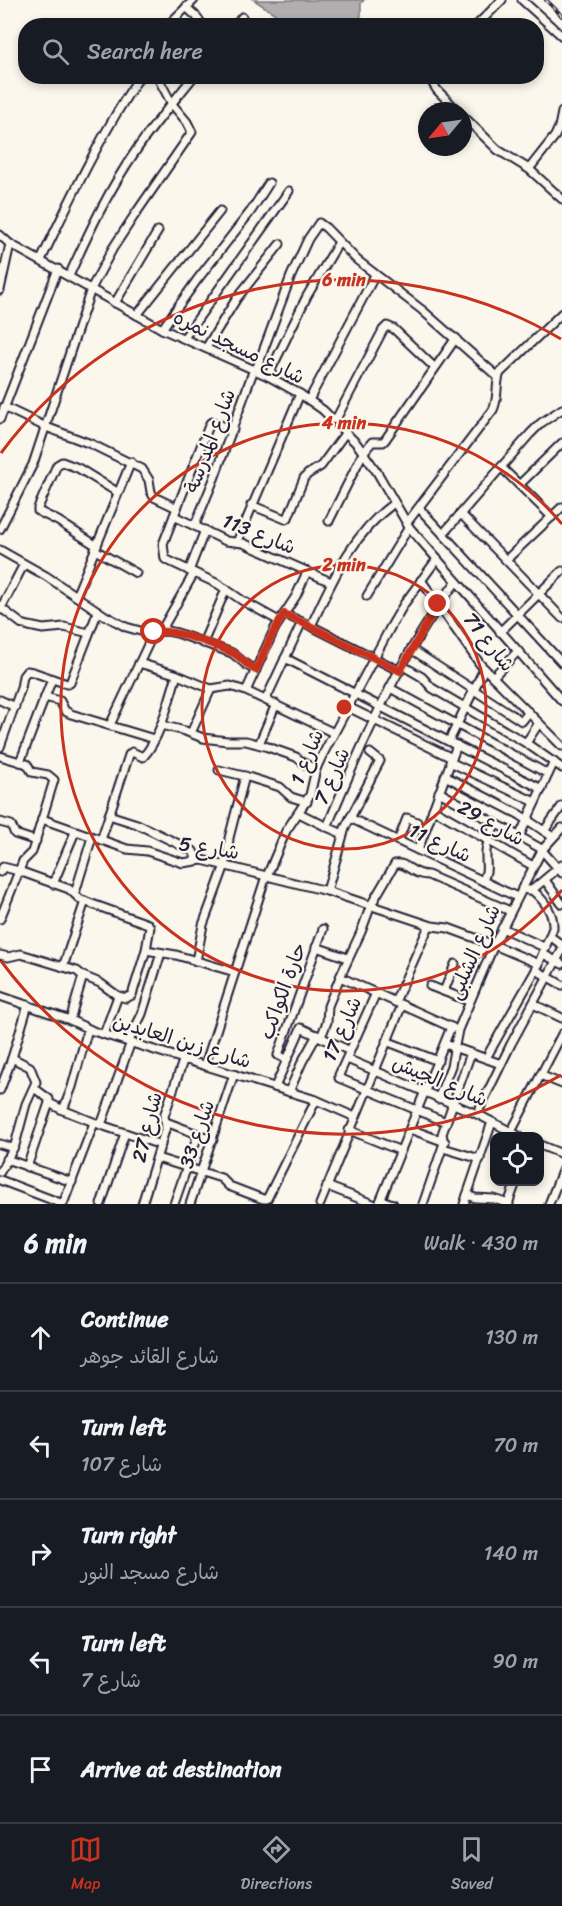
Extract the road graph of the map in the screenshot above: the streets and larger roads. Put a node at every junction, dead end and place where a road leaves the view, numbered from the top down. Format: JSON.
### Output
{"nodes":[{"id":1,"x":195,"y":0,"type":"edge"},
{"id":2,"x":502,"y":0,"type":"edge"},
{"id":3,"x":522,"y":0,"type":"edge"},
{"id":4,"x":186,"y":7,"type":"junction"},
{"id":5,"x":175,"y":18,"type":"edge"},
{"id":6,"x":198,"y":18,"type":"edge"},
{"id":7,"x":484,"y":18,"type":"edge"},
{"id":8,"x":542,"y":18,"type":"edge"},
{"id":9,"x":544,"y":20,"type":"edge"},
{"id":10,"x":562,"y":36,"type":"edge"},
{"id":11,"x":135,"y":84,"type":"edge"},
{"id":12,"x":161,"y":84,"type":"edge"},
{"id":13,"x":188,"y":84,"type":"edge"},
{"id":14,"x":433,"y":84,"type":"edge"},
{"id":15,"x":449,"y":102,"type":"edge"},
{"id":16,"x":172,"y":104,"type":"junction"},
{"id":17,"x":562,"y":112,"type":"edge"},
{"id":18,"x":472,"y":125,"type":"edge"},
{"id":19,"x":529,"y":169,"type":"junction"},
{"id":20,"x":269,"y":183,"type":"dead end"},
{"id":21,"x":289,"y":191,"type":"dead end"},
{"id":22,"x":562,"y":199,"type":"edge"},
{"id":23,"x":220,"y":211,"type":"dead end"},
{"id":24,"x":158,"y":231,"type":"dead end"},
{"id":25,"x":0,"y":235,"type":"edge"},
{"id":26,"x":339,"y":242,"type":"junction"},
{"id":27,"x":10,"y":244,"type":"junction"},
{"id":28,"x":280,"y":244,"type":"dead end"},
{"id":29,"x":41,"y":260,"type":"junction"},
{"id":30,"x":58,"y":269,"type":"junction"},
{"id":31,"x":375,"y":274,"type":"junction"},
{"id":32,"x":69,"y":276,"type":"junction"},
{"id":33,"x":91,"y":289,"type":"junction"},
{"id":34,"x":0,"y":290,"type":"edge"},
{"id":35,"x":115,"y":303,"type":"junction"},
{"id":36,"x":562,"y":313,"type":"edge"},
{"id":37,"x":137,"y":315,"type":"junction"},
{"id":38,"x":162,"y":329,"type":"junction"},
{"id":39,"x":184,"y":338,"type":"junction"},
{"id":40,"x":456,"y":338,"type":"junction"},
{"id":41,"x":206,"y":348,"type":"junction"},
{"id":42,"x":434,"y":367,"type":"junction"},
{"id":43,"x":255,"y":369,"type":"junction"},
{"id":44,"x":268,"y":376,"type":"junction"},
{"id":45,"x":498,"y":377,"type":"junction"},
{"id":46,"x":300,"y":394,"type":"junction"},
{"id":47,"x":309,"y":400,"type":"junction"},
{"id":48,"x":4,"y":407,"type":"junction"},
{"id":49,"x":562,"y":409,"type":"edge"},
{"id":50,"x":0,"y":419,"type":"edge"},
{"id":51,"x":335,"y":421,"type":"junction"},
{"id":52,"x":46,"y":427,"type":"junction"},
{"id":53,"x":233,"y":430,"type":"junction"},
{"id":54,"x":346,"y":432,"type":"junction"},
{"id":55,"x":562,"y":443,"type":"edge"},
{"id":56,"x":363,"y":453,"type":"junction"},
{"id":57,"x":130,"y":462,"type":"junction"},
{"id":58,"x":501,"y":467,"type":"junction"},
{"id":59,"x":519,"y":485,"type":"junction"},
{"id":60,"x":117,"y":492,"type":"junction"},
{"id":61,"x":394,"y":503,"type":"junction"},
{"id":62,"x":251,"y":506,"type":"junction"},
{"id":63,"x":562,"y":507,"type":"edge"},
{"id":64,"x":177,"y":508,"type":"junction"},
{"id":65,"x":419,"y":508,"type":"junction"},
{"id":66,"x":461,"y":514,"type":"junction"},
{"id":67,"x":174,"y":516,"type":"junction"},
{"id":68,"x":552,"y":517,"type":"junction"},
{"id":69,"x":329,"y":521,"type":"dead end"},
{"id":70,"x":195,"y":525,"type":"junction"},
{"id":71,"x":408,"y":526,"type":"junction"},
{"id":72,"x":0,"y":529,"type":"edge"},
{"id":73,"x":205,"y":530,"type":"junction"},
{"id":74,"x":443,"y":534,"type":"junction"},
{"id":75,"x":237,"y":542,"type":"junction"},
{"id":76,"x":96,"y":548,"type":"junction"},
{"id":77,"x":0,"y":550,"type":"edge"},
{"id":78,"x":436,"y":560,"type":"junction"},
{"id":79,"x":506,"y":560,"type":"junction"},
{"id":80,"x":24,"y":564,"type":"junction"},
{"id":81,"x":192,"y":572,"type":"junction"},
{"id":82,"x":307,"y":572,"type":"junction"},
{"id":83,"x":562,"y":572,"type":"edge"},
{"id":84,"x":136,"y":573,"type":"dead end"},
{"id":85,"x":421,"y":580,"type":"junction"},
{"id":86,"x":332,"y":582,"type":"junction"},
{"id":87,"x":456,"y":582,"type":"junction"},
{"id":88,"x":226,"y":589,"type":"junction"},
{"id":89,"x":539,"y":594,"type":"junction"},
{"id":90,"x":76,"y":596,"type":"junction"},
{"id":91,"x":367,"y":596,"type":"dead end"},
{"id":92,"x":438,"y":604,"type":"junction"},
{"id":93,"x":1,"y":609,"type":"edge"},
{"id":94,"x":98,"y":611,"type":"junction"},
{"id":95,"x":518,"y":614,"type":"junction"},
{"id":96,"x":282,"y":618,"type":"junction"},
{"id":97,"x":562,"y":618,"type":"edge"},
{"id":98,"x":302,"y":622,"type":"junction"},
{"id":99,"x":310,"y":626,"type":"junction"},
{"id":100,"x":157,"y":632,"type":"junction"},
{"id":101,"x":500,"y":632,"type":"junction"},
{"id":102,"x":89,"y":633,"type":"junction"},
{"id":103,"x":203,"y":643,"type":"junction"},
{"id":104,"x":411,"y":649,"type":"junction"},
{"id":105,"x":518,"y":651,"type":"junction"},
{"id":106,"x":285,"y":658,"type":"junction"},
{"id":107,"x":374,"y":658,"type":"junction"},
{"id":108,"x":139,"y":663,"type":"junction"},
{"id":109,"x":562,"y":663,"type":"edge"},
{"id":110,"x":484,"y":669,"type":"junction"},
{"id":111,"x":256,"y":670,"type":"junction"},
{"id":112,"x":400,"y":671,"type":"junction"},
{"id":113,"x":177,"y":675,"type":"junction"},
{"id":114,"x":493,"y":677,"type":"junction"},
{"id":115,"x":52,"y":679,"type":"junction"},
{"id":116,"x":406,"y":681,"type":"dead end"},
{"id":117,"x":390,"y":688,"type":"junction"},
{"id":118,"x":211,"y":689,"type":"junction"},
{"id":119,"x":474,"y":689,"type":"junction"},
{"id":120,"x":246,"y":691,"type":"junction"},
{"id":121,"x":355,"y":695,"type":"junction"},
{"id":122,"x":45,"y":697,"type":"junction"},
{"id":123,"x":561,"y":697,"type":"edge"},
{"id":124,"x":266,"y":699,"type":"junction"},
{"id":125,"x":0,"y":700,"type":"edge"},
{"id":126,"x":276,"y":704,"type":"junction"},
{"id":127,"x":15,"y":707,"type":"junction"},
{"id":128,"x":348,"y":707,"type":"junction"},
{"id":129,"x":380,"y":707,"type":"junction"},
{"id":130,"x":465,"y":707,"type":"junction"},
{"id":131,"x":529,"y":712,"type":"junction"},
{"id":132,"x":375,"y":720,"type":"junction"},
{"id":133,"x":539,"y":723,"type":"junction"},
{"id":134,"x":457,"y":724,"type":"junction"},
{"id":135,"x":110,"y":725,"type":"junction"},
{"id":136,"x":161,"y":725,"type":"junction"},
{"id":137,"x":191,"y":733,"type":"junction"},
{"id":138,"x":334,"y":733,"type":"junction"},
{"id":139,"x":154,"y":739,"type":"junction"},
{"id":140,"x":449,"y":741,"type":"junction"},
{"id":141,"x":526,"y":743,"type":"junction"},
{"id":142,"x":259,"y":744,"type":"junction"},
{"id":143,"x":457,"y":745,"type":"junction"},
{"id":144,"x":562,"y":746,"type":"edge"},
{"id":145,"x":0,"y":747,"type":"edge"},
{"id":146,"x":370,"y":753,"type":"dead end"},
{"id":147,"x":0,"y":756,"type":"edge"},
{"id":148,"x":451,"y":760,"type":"junction"},
{"id":149,"x":20,"y":762,"type":"junction"},
{"id":150,"x":554,"y":762,"type":"junction"},
{"id":151,"x":562,"y":768,"type":"edge"},
{"id":152,"x":316,"y":769,"type":"junction"},
{"id":153,"x":219,"y":770,"type":"dead end"},
{"id":154,"x":548,"y":774,"type":"junction"},
{"id":155,"x":245,"y":776,"type":"junction"},
{"id":156,"x":445,"y":776,"type":"junction"},
{"id":157,"x":542,"y":789,"type":"junction"},
{"id":158,"x":439,"y":792,"type":"junction"},
{"id":159,"x":307,"y":802,"type":"junction"},
{"id":160,"x":536,"y":802,"type":"junction"},
{"id":161,"x":562,"y":806,"type":"edge"},
{"id":162,"x":433,"y":809,"type":"junction"},
{"id":163,"x":299,"y":813,"type":"junction"},
{"id":164,"x":109,"y":815,"type":"junction"},
{"id":165,"x":350,"y":818,"type":"junction"},
{"id":166,"x":42,"y":819,"type":"junction"},
{"id":167,"x":527,"y":819,"type":"junction"},
{"id":168,"x":0,"y":822,"type":"edge"},
{"id":169,"x":417,"y":822,"type":"dead end"},
{"id":170,"x":496,"y":824,"type":"junction"},
{"id":171,"x":327,"y":828,"type":"junction"},
{"id":172,"x":562,"y":828,"type":"edge"},
{"id":173,"x":544,"y":831,"type":"junction"},
{"id":174,"x":75,"y":832,"type":"junction"},
{"id":175,"x":343,"y":834,"type":"junction"},
{"id":176,"x":92,"y":837,"type":"junction"},
{"id":177,"x":519,"y":837,"type":"junction"},
{"id":178,"x":553,"y":837,"type":"junction"},
{"id":179,"x":100,"y":840,"type":"junction"},
{"id":180,"x":488,"y":840,"type":"junction"},
{"id":181,"x":36,"y":841,"type":"junction"},
{"id":182,"x":398,"y":841,"type":"junction"},
{"id":183,"x":418,"y":850,"type":"junction"},
{"id":184,"x":542,"y":850,"type":"junction"},
{"id":185,"x":197,"y":860,"type":"junction"},
{"id":186,"x":225,"y":865,"type":"junction"},
{"id":187,"x":534,"y":866,"type":"junction"},
{"id":188,"x":561,"y":869,"type":"edge"},
{"id":189,"x":19,"y":871,"type":"junction"},
{"id":190,"x":0,"y":872,"type":"edge"},
{"id":191,"x":267,"y":876,"type":"junction"},
{"id":192,"x":544,"y":880,"type":"junction"},
{"id":193,"x":483,"y":881,"type":"junction"},
{"id":194,"x":53,"y":884,"type":"junction"},
{"id":195,"x":522,"y":888,"type":"junction"},
{"id":196,"x":532,"y":890,"type":"junction"},
{"id":197,"x":327,"y":891,"type":"junction"},
{"id":198,"x":75,"y":893,"type":"junction"},
{"id":199,"x":517,"y":897,"type":"junction"},
{"id":200,"x":85,"y":901,"type":"junction"},
{"id":201,"x":562,"y":904,"type":"edge"},
{"id":202,"x":371,"y":905,"type":"junction"},
{"id":203,"x":510,"y":911,"type":"junction"},
{"id":204,"x":0,"y":919,"type":"edge"},
{"id":205,"x":429,"y":926,"type":"junction"},
{"id":206,"x":502,"y":928,"type":"junction"},
{"id":207,"x":323,"y":929,"type":"dead end"},
{"id":208,"x":551,"y":937,"type":"junction"},
{"id":209,"x":494,"y":945,"type":"junction"},
{"id":210,"x":562,"y":945,"type":"edge"},
{"id":211,"x":316,"y":947,"type":"junction"},
{"id":212,"x":146,"y":950,"type":"junction"},
{"id":213,"x":562,"y":950,"type":"edge"},
{"id":214,"x":545,"y":951,"type":"junction"},
{"id":215,"x":161,"y":953,"type":"junction"},
{"id":216,"x":0,"y":955,"type":"edge"},
{"id":217,"x":348,"y":958,"type":"junction"},
{"id":218,"x":196,"y":961,"type":"junction"},
{"id":219,"x":559,"y":963,"type":"edge"},
{"id":220,"x":454,"y":964,"type":"dead end"},
{"id":221,"x":63,"y":967,"type":"junction"},
{"id":222,"x":538,"y":967,"type":"junction"},
{"id":223,"x":235,"y":972,"type":"junction"},
{"id":224,"x":83,"y":976,"type":"junction"},
{"id":225,"x":340,"y":977,"type":"junction"},
{"id":226,"x":548,"y":977,"type":"junction"},
{"id":227,"x":562,"y":985,"type":"edge"},
{"id":228,"x":430,"y":986,"type":"dead end"},
{"id":229,"x":444,"y":992,"type":"junction"},
{"id":230,"x":376,"y":993,"type":"junction"},
{"id":231,"x":0,"y":996,"type":"edge"},
{"id":232,"x":118,"y":996,"type":"junction"},
{"id":233,"x":469,"y":1001,"type":"junction"},
{"id":234,"x":398,"y":1003,"type":"junction"},
{"id":235,"x":533,"y":1004,"type":"junction"},
{"id":236,"x":28,"y":1005,"type":"junction"},
{"id":237,"x":562,"y":1018,"type":"edge"},
{"id":238,"x":70,"y":1020,"type":"junction"},
{"id":239,"x":88,"y":1029,"type":"junction"},
{"id":240,"x":454,"y":1029,"type":"junction"},
{"id":241,"x":104,"y":1034,"type":"junction"},
{"id":242,"x":562,"y":1034,"type":"edge"},
{"id":243,"x":319,"y":1036,"type":"junction"},
{"id":244,"x":130,"y":1041,"type":"junction"},
{"id":245,"x":386,"y":1041,"type":"junction"},
{"id":246,"x":445,"y":1044,"type":"junction"},
{"id":247,"x":455,"y":1048,"type":"junction"},
{"id":248,"x":350,"y":1051,"type":"junction"},
{"id":249,"x":471,"y":1053,"type":"junction"},
{"id":250,"x":12,"y":1058,"type":"junction"},
{"id":251,"x":184,"y":1058,"type":"junction"},
{"id":252,"x":486,"y":1058,"type":"junction"},
{"id":253,"x":286,"y":1059,"type":"junction"},
{"id":254,"x":347,"y":1059,"type":"junction"},
{"id":255,"x":438,"y":1061,"type":"junction"},
{"id":256,"x":501,"y":1064,"type":"junction"},
{"id":257,"x":205,"y":1065,"type":"junction"},
{"id":258,"x":374,"y":1070,"type":"junction"},
{"id":259,"x":234,"y":1074,"type":"junction"},
{"id":260,"x":540,"y":1075,"type":"junction"},
{"id":261,"x":562,"y":1084,"type":"edge"},
{"id":262,"x":275,"y":1087,"type":"junction"},
{"id":263,"x":34,"y":1088,"type":"junction"},
{"id":264,"x":0,"y":1090,"type":"edge"},
{"id":265,"x":366,"y":1090,"type":"junction"},
{"id":266,"x":289,"y":1092,"type":"junction"},
{"id":267,"x":424,"y":1093,"type":"junction"},
{"id":268,"x":438,"y":1099,"type":"junction"},
{"id":269,"x":316,"y":1100,"type":"junction"},
{"id":270,"x":49,"y":1103,"type":"junction"},
{"id":271,"x":451,"y":1105,"type":"junction"},
{"id":272,"x":63,"y":1110,"type":"junction"},
{"id":273,"x":417,"y":1111,"type":"junction"},
{"id":274,"x":477,"y":1114,"type":"junction"},
{"id":275,"x":355,"y":1117,"type":"junction"},
{"id":276,"x":166,"y":1122,"type":"junction"},
{"id":277,"x":446,"y":1122,"type":"junction"},
{"id":278,"x":492,"y":1122,"type":"junction"},
{"id":279,"x":98,"y":1124,"type":"junction"},
{"id":280,"x":410,"y":1129,"type":"junction"},
{"id":281,"x":350,"y":1130,"type":"junction"},
{"id":282,"x":511,"y":1132,"type":"joint"},
{"id":283,"x":125,"y":1133,"type":"junction"},
{"id":284,"x":198,"y":1135,"type":"junction"},
{"id":285,"x":213,"y":1140,"type":"junction"},
{"id":286,"x":0,"y":1144,"type":"edge"},
{"id":287,"x":161,"y":1145,"type":"junction"},
{"id":288,"x":444,"y":1145,"type":"junction"},
{"id":289,"x":544,"y":1147,"type":"edge"},
{"id":290,"x":13,"y":1148,"type":"junction"},
{"id":291,"x":401,"y":1151,"type":"junction"},
{"id":292,"x":562,"y":1154,"type":"edge"},
{"id":293,"x":157,"y":1158,"type":"junction"},
{"id":294,"x":6,"y":1159,"type":"junction"},
{"id":295,"x":480,"y":1159,"type":"junction"},
{"id":296,"x":27,"y":1167,"type":"junction"},
{"id":297,"x":187,"y":1167,"type":"junction"},
{"id":298,"x":202,"y":1171,"type":"junction"},
{"id":299,"x":0,"y":1172,"type":"edge"},
{"id":300,"x":561,"y":1175,"type":"edge"},
{"id":301,"x":0,"y":1180,"type":"edge"},
{"id":302,"x":72,"y":1182,"type":"junction"},
{"id":303,"x":327,"y":1186,"type":"junction"},
{"id":304,"x":515,"y":1186,"type":"edge"},
{"id":305,"x":467,"y":1195,"type":"junction"},
{"id":306,"x":380,"y":1202,"type":"edge"},
{"id":307,"x":63,"y":1204,"type":"edge"},
{"id":308,"x":101,"y":1204,"type":"edge"},
{"id":309,"x":142,"y":1204,"type":"edge"},
{"id":310,"x":174,"y":1204,"type":"edge"},
{"id":311,"x":190,"y":1204,"type":"edge"},
{"id":312,"x":320,"y":1204,"type":"edge"},
{"id":313,"x":373,"y":1204,"type":"edge"},
{"id":314,"x":393,"y":1204,"type":"edge"},
{"id":315,"x":423,"y":1204,"type":"edge"},
{"id":316,"x":464,"y":1204,"type":"edge"},
{"id":317,"x":508,"y":1204,"type":"edge"},
{"id":318,"x":549,"y":1204,"type":"edge"}],
"edges":[{"from":1,"to":4,"type":"street"},
{"from":2,"to":7,"type":"street"},
{"from":3,"to":8,"type":"street"},
{"from":4,"to":5,"type":"street"},
{"from":4,"to":6,"type":"street"},
{"from":9,"to":10,"type":"street"},
{"from":11,"to":29,"type":"street"},
{"from":12,"to":16,"type":"street"},
{"from":13,"to":16,"type":"street"},
{"from":14,"to":15,"type":"street"},
{"from":16,"to":32,"type":"street"},
{"from":16,"to":33,"type":"street"},
{"from":17,"to":19,"type":"street"},
{"from":18,"to":19,"type":"street"},
{"from":19,"to":22,"type":"street"},
{"from":20,"to":38,"type":"street"},
{"from":21,"to":39,"type":"street"},
{"from":23,"to":37,"type":"street"},
{"from":24,"to":35,"type":"street"},
{"from":25,"to":27,"type":"street","name":"شارع مسجد نمره"},
{"from":26,"to":31,"type":"street"},
{"from":26,"to":43,"type":"street","name":"شارع المدرسة"},
{"from":26,"to":44,"type":"street"},
{"from":27,"to":29,"type":"street","name":"شارع مسجد نمره"},
{"from":27,"to":34,"type":"street"},
{"from":28,"to":41,"type":"street"},
{"from":29,"to":30,"type":"street","name":"شارع مسجد نمره"},
{"from":30,"to":32,"type":"street","name":"شارع مسجد نمره"},
{"from":30,"to":48,"type":"street"},
{"from":31,"to":40,"type":"street"},
{"from":31,"to":47,"type":"street"},
{"from":32,"to":33,"type":"street","name":"شارع مسجد نمره"},
{"from":33,"to":35,"type":"street","name":"شارع مسجد نمره"},
{"from":33,"to":52,"type":"street"},
{"from":35,"to":37,"type":"street","name":"شارع مسجد نمره"},
{"from":36,"to":45,"type":"street"},
{"from":37,"to":38,"type":"street","name":"شارع مسجد نمره"},
{"from":38,"to":39,"type":"street","name":"شارع مسجد نمره"},
{"from":39,"to":41,"type":"street","name":"شارع مسجد نمره"},
{"from":40,"to":42,"type":"street"},
{"from":40,"to":45,"type":"street"},
{"from":41,"to":43,"type":"street","name":"شارع مسجد نمره"},
{"from":42,"to":51,"type":"street"},
{"from":42,"to":56,"type":"street"},
{"from":43,"to":44,"type":"street","name":"شارع مسجد نمره"},
{"from":43,"to":53,"type":"street","name":"شارع المدرسة"},
{"from":44,"to":46,"type":"street","name":"شارع مسجد نمره"},
{"from":45,"to":65,"type":"street"},
{"from":46,"to":47,"type":"street","name":"شارع مسجد نمره"},
{"from":46,"to":62,"type":"street"},
{"from":47,"to":51,"type":"street","name":"شارع مسجد نمره"},
{"from":48,"to":50,"type":"street"},
{"from":48,"to":52,"type":"street"},
{"from":49,"to":58,"type":"street"},
{"from":51,"to":54,"type":"street","name":"شارع مسجد نمره"},
{"from":52,"to":57,"type":"street"},
{"from":52,"to":72,"type":"street"},
{"from":53,"to":64,"type":"street"},
{"from":53,"to":70,"type":"street","name":"شارع المدرسة"},
{"from":54,"to":56,"type":"street","name":"شارع مسجد نمره"},
{"from":54,"to":62,"type":"street"},
{"from":55,"to":59,"type":"street"},
{"from":56,"to":61,"type":"street","name":"شارع مسجد نمره"},
{"from":56,"to":69,"type":"street"},
{"from":57,"to":60,"type":"street"},
{"from":57,"to":64,"type":"street"},
{"from":58,"to":59,"type":"street"},
{"from":58,"to":66,"type":"street"},
{"from":59,"to":68,"type":"street"},
{"from":60,"to":76,"type":"street"},
{"from":60,"to":76,"type":"street"},
{"from":61,"to":71,"type":"street","name":"شارع مسجد نمره"},
{"from":61,"to":86,"type":"street"},
{"from":62,"to":75,"type":"street"},
{"from":63,"to":68,"type":"street"},
{"from":64,"to":67,"type":"street"},
{"from":65,"to":71,"type":"street"},
{"from":65,"to":74,"type":"street"},
{"from":66,"to":74,"type":"street"},
{"from":66,"to":79,"type":"street"},
{"from":67,"to":70,"type":"street","name":"شارع 113"},
{"from":67,"to":81,"type":"street"},
{"from":68,"to":79,"type":"street"},
{"from":70,"to":73,"type":"street","name":"شارع 113"},
{"from":71,"to":78,"type":"street","name":"شارع مسجد نمره"},
{"from":71,"to":91,"type":"street"},
{"from":73,"to":75,"type":"street","name":"شارع 113"},
{"from":73,"to":81,"type":"street"},
{"from":74,"to":95,"type":"street"},
{"from":75,"to":82,"type":"street","name":"شارع 113"},
{"from":76,"to":84,"type":"street"},
{"from":76,"to":90,"type":"street"},
{"from":77,"to":80,"type":"street"},
{"from":78,"to":85,"type":"street","name":"شارع 1"},
{"from":78,"to":87,"type":"street","name":"شارع مسجد نمره"},
{"from":79,"to":89,"type":"street"},
{"from":80,"to":90,"type":"street"},
{"from":80,"to":93,"type":"street"},
{"from":81,"to":88,"type":"street"},
{"from":81,"to":100,"type":"street"},
{"from":82,"to":86,"type":"street","name":"شارع 113"},
{"from":82,"to":96,"type":"street"},
{"from":83,"to":89,"type":"street"},
{"from":85,"to":92,"type":"street","name":"شارع 71"},
{"from":85,"to":107,"type":"street","name":"شارع 1"},
{"from":86,"to":99,"type":"street"},
{"from":87,"to":92,"type":"street","name":"شارع 7"},
{"from":87,"to":101,"type":"street","name":"شارع مسجد نمره"},
{"from":88,"to":96,"type":"street"},
{"from":88,"to":103,"type":"street"},
{"from":89,"to":95,"type":"street"},
{"from":89,"to":97,"type":"street"},
{"from":90,"to":94,"type":"street"},
{"from":92,"to":104,"type":"street","name":"شارع 7"},
{"from":92,"to":110,"type":"street","name":"شارع 71"},
{"from":93,"to":102,"type":"street"},
{"from":94,"to":100,"type":"street"},
{"from":94,"to":102,"type":"street"},
{"from":95,"to":101,"type":"street"},
{"from":95,"to":109,"type":"street"},
{"from":96,"to":98,"type":"street"},
{"from":96,"to":111,"type":"street"},
{"from":98,"to":99,"type":"street"},
{"from":98,"to":106,"type":"street"},
{"from":99,"to":107,"type":"street"},
{"from":100,"to":103,"type":"street"},
{"from":100,"to":108,"type":"street"},
{"from":101,"to":105,"type":"street","name":"شارع مسجد نمره"},
{"from":102,"to":115,"type":"street"},
{"from":103,"to":111,"type":"street"},
{"from":104,"to":112,"type":"street","name":"شارع 7"},
{"from":104,"to":119,"type":"street"},
{"from":105,"to":114,"type":"street"},
{"from":105,"to":123,"type":"street","name":"شارع مسجد نمره"},
{"from":106,"to":121,"type":"street"},
{"from":106,"to":124,"type":"street"},
{"from":107,"to":112,"type":"street"},
{"from":107,"to":121,"type":"street","name":"شارع 1"},
{"from":108,"to":113,"type":"street"},
{"from":108,"to":135,"type":"street"},
{"from":110,"to":114,"type":"street","name":"شارع 71"},
{"from":110,"to":119,"type":"street"},
{"from":111,"to":120,"type":"street"},
{"from":112,"to":116,"type":"street"},
{"from":112,"to":117,"type":"street","name":"شارع 7"},
{"from":112,"to":130,"type":"street"},
{"from":113,"to":118,"type":"street"},
{"from":113,"to":136,"type":"street"},
{"from":114,"to":131,"type":"street","name":"شارع 71"},
{"from":115,"to":122,"type":"street"},
{"from":115,"to":127,"type":"street"},
{"from":117,"to":129,"type":"street","name":"شارع 7"},
{"from":117,"to":134,"type":"street"},
{"from":118,"to":120,"type":"street"},
{"from":118,"to":137,"type":"street"},
{"from":119,"to":130,"type":"street"},
{"from":119,"to":131,"type":"street"},
{"from":120,"to":124,"type":"street"},
{"from":121,"to":128,"type":"street","name":"شارع 1"},
{"from":121,"to":129,"type":"street"},
{"from":122,"to":135,"type":"street"},
{"from":122,"to":149,"type":"street"},
{"from":124,"to":126,"type":"street"},
{"from":125,"to":127,"type":"street"},
{"from":126,"to":138,"type":"street"},
{"from":126,"to":142,"type":"street"},
{"from":127,"to":145,"type":"street"},
{"from":128,"to":132,"type":"street"},
{"from":128,"to":138,"type":"street","name":"شارع 1"},
{"from":129,"to":132,"type":"street","name":"شارع 7"},
{"from":129,"to":140,"type":"street"},
{"from":130,"to":134,"type":"street"},
{"from":130,"to":141,"type":"street"},
{"from":131,"to":133,"type":"street","name":"شارع 71"},
{"from":132,"to":148,"type":"street"},
{"from":132,"to":171,"type":"street","name":"شارع 7"},
{"from":133,"to":141,"type":"street"},
{"from":133,"to":144,"type":"street","name":"شارع 71"},
{"from":134,"to":140,"type":"street"},
{"from":134,"to":154,"type":"street"},
{"from":135,"to":139,"type":"street"},
{"from":136,"to":137,"type":"street"},
{"from":136,"to":139,"type":"street"},
{"from":137,"to":142,"type":"street"},
{"from":138,"to":152,"type":"street","name":"شارع 1"},
{"from":139,"to":164,"type":"street"},
{"from":140,"to":143,"type":"street"},
{"from":141,"to":150,"type":"street"},
{"from":142,"to":152,"type":"street"},
{"from":143,"to":148,"type":"street"},
{"from":143,"to":157,"type":"street"},
{"from":146,"to":165,"type":"street"},
{"from":147,"to":149,"type":"street"},
{"from":148,"to":156,"type":"street"},
{"from":148,"to":160,"type":"street"},
{"from":149,"to":166,"type":"street"},
{"from":150,"to":151,"type":"street"},
{"from":150,"to":154,"type":"street"},
{"from":152,"to":159,"type":"street","name":"شارع 1"},
{"from":153,"to":155,"type":"street"},
{"from":154,"to":157,"type":"street"},
{"from":155,"to":159,"type":"street"},
{"from":155,"to":186,"type":"street"},
{"from":156,"to":158,"type":"street"},
{"from":156,"to":167,"type":"street"},
{"from":157,"to":160,"type":"street"},
{"from":158,"to":162,"type":"street"},
{"from":158,"to":170,"type":"street"},
{"from":159,"to":163,"type":"street","name":"شارع 1"},
{"from":160,"to":167,"type":"street"},
{"from":161,"to":173,"type":"street"},
{"from":162,"to":180,"type":"street","name":"شارع 29"},
{"from":162,"to":183,"type":"street"},
{"from":163,"to":171,"type":"street"},
{"from":163,"to":191,"type":"street","name":"شارع 1"},
{"from":164,"to":179,"type":"street"},
{"from":164,"to":185,"type":"street"},
{"from":165,"to":175,"type":"street"},
{"from":165,"to":182,"type":"street","name":"شارع 11"},
{"from":166,"to":174,"type":"street","name":"شارع 5"},
{"from":166,"to":181,"type":"street"},
{"from":167,"to":173,"type":"street"},
{"from":167,"to":177,"type":"street"},
{"from":168,"to":181,"type":"street"},
{"from":169,"to":182,"type":"street"},
{"from":170,"to":177,"type":"street"},
{"from":170,"to":180,"type":"street"},
{"from":171,"to":175,"type":"street"},
{"from":172,"to":178,"type":"street","name":"شارع الشلبى"},
{"from":173,"to":178,"type":"street"},
{"from":174,"to":176,"type":"street","name":"شارع 5"},
{"from":174,"to":194,"type":"street"},
{"from":175,"to":197,"type":"street"},
{"from":176,"to":179,"type":"street","name":"شارع 5"},
{"from":176,"to":198,"type":"street"},
{"from":177,"to":184,"type":"street"},
{"from":178,"to":184,"type":"street","name":"شارع الشلبى"},
{"from":179,"to":185,"type":"street","name":"شارع 5"},
{"from":180,"to":187,"type":"street","name":"شارع 29"},
{"from":180,"to":193,"type":"street"},
{"from":181,"to":189,"type":"street"},
{"from":182,"to":183,"type":"street","name":"شارع 11"},
{"from":183,"to":193,"type":"street","name":"شارع 11"},
{"from":184,"to":187,"type":"street","name":"شارع الشلبى"},
{"from":184,"to":188,"type":"street"},
{"from":185,"to":186,"type":"street","name":"شارع 5"},
{"from":186,"to":191,"type":"street","name":"شارع 5"},
{"from":186,"to":218,"type":"street"},
{"from":187,"to":195,"type":"street","name":"شارع الشلبى"},
{"from":188,"to":192,"type":"street"},
{"from":189,"to":190,"type":"street"},
{"from":189,"to":194,"type":"street"},
{"from":189,"to":204,"type":"street"},
{"from":191,"to":197,"type":"street","name":"شارع 5"},
{"from":191,"to":223,"type":"street","name":"شارع 1"},
{"from":192,"to":196,"type":"street"},
{"from":192,"to":201,"type":"street"},
{"from":193,"to":199,"type":"street","name":"شارع 11"},
{"from":194,"to":198,"type":"street"},
{"from":195,"to":196,"type":"street"},
{"from":195,"to":199,"type":"street","name":"شارع الشلبى"},
{"from":196,"to":208,"type":"street"},
{"from":197,"to":202,"type":"street","name":"شارع 5"},
{"from":198,"to":200,"type":"street"},
{"from":199,"to":203,"type":"street","name":"شارع الشلبى"},
{"from":200,"to":212,"type":"street"},
{"from":200,"to":221,"type":"street"},
{"from":202,"to":203,"type":"street"},
{"from":202,"to":205,"type":"street","name":"شارع 5"},
{"from":202,"to":217,"type":"street"},
{"from":203,"to":206,"type":"street","name":"شارع الشلبى"},
{"from":205,"to":209,"type":"street","name":"شارع 5"},
{"from":205,"to":234,"type":"street"},
{"from":206,"to":209,"type":"street","name":"شارع الشلبى"},
{"from":206,"to":214,"type":"street"},
{"from":207,"to":211,"type":"street","name":"حارة الكواكب"},
{"from":208,"to":210,"type":"street"},
{"from":208,"to":214,"type":"street"},
{"from":209,"to":222,"type":"street","name":"شارع 5"},
{"from":209,"to":233,"type":"street","name":"شارع الشلبى"},
{"from":211,"to":217,"type":"street"},
{"from":211,"to":253,"type":"street","name":"حارة الكواكب"},
{"from":212,"to":215,"type":"street"},
{"from":212,"to":232,"type":"street"},
{"from":213,"to":219,"type":"street"},
{"from":214,"to":219,"type":"street"},
{"from":214,"to":222,"type":"street"},
{"from":215,"to":218,"type":"street"},
{"from":215,"to":244,"type":"street"},
{"from":216,"to":221,"type":"street"},
{"from":217,"to":225,"type":"street"},
{"from":218,"to":223,"type":"street"},
{"from":219,"to":226,"type":"street"},
{"from":220,"to":229,"type":"street"},
{"from":221,"to":224,"type":"street"},
{"from":222,"to":226,"type":"street","name":"شارع 5"},
{"from":222,"to":252,"type":"street"},
{"from":223,"to":257,"type":"street","name":"شارع 1"},
{"from":224,"to":232,"type":"street"},
{"from":224,"to":238,"type":"street"},
{"from":225,"to":230,"type":"street"},
{"from":225,"to":243,"type":"street"},
{"from":226,"to":227,"type":"street","name":"شارع 5"},
{"from":226,"to":235,"type":"street"},
{"from":228,"to":229,"type":"street"},
{"from":229,"to":233,"type":"street"},
{"from":230,"to":234,"type":"street"},
{"from":230,"to":248,"type":"street","name":"شارع 17"},
{"from":231,"to":236,"type":"street","name":"شارع زين العابدين"},
{"from":232,"to":241,"type":"street"},
{"from":233,"to":240,"type":"street","name":"شارع الشلبى"},
{"from":234,"to":240,"type":"street"},
{"from":234,"to":245,"type":"street"},
{"from":235,"to":237,"type":"street"},
{"from":235,"to":256,"type":"street"},
{"from":236,"to":238,"type":"street","name":"شارع زين العابدين"},
{"from":236,"to":250,"type":"street"},
{"from":238,"to":239,"type":"street","name":"شارع زين العابدين"},
{"from":239,"to":241,"type":"street","name":"شارع زين العابدين"},
{"from":239,"to":272,"type":"street"},
{"from":240,"to":246,"type":"street"},
{"from":240,"to":247,"type":"street","name":"شارع الشلبى"},
{"from":241,"to":244,"type":"street","name":"شارع زين العابدين"},
{"from":242,"to":260,"type":"street"},
{"from":243,"to":248,"type":"street"},
{"from":243,"to":253,"type":"street"},
{"from":243,"to":266,"type":"street"},
{"from":244,"to":251,"type":"street","name":"شارع زين العابدين"},
{"from":244,"to":279,"type":"street"},
{"from":245,"to":255,"type":"street"},
{"from":245,"to":258,"type":"street"},
{"from":246,"to":247,"type":"street"},
{"from":246,"to":255,"type":"street"},
{"from":247,"to":249,"type":"street"},
{"from":247,"to":268,"type":"street","name":"شارع الشلبى"},
{"from":248,"to":254,"type":"street","name":"شارع 17"},
{"from":249,"to":252,"type":"street"},
{"from":249,"to":271,"type":"street"},
{"from":250,"to":263,"type":"street"},
{"from":250,"to":264,"type":"street"},
{"from":251,"to":257,"type":"street","name":"شارع زين العابدين"},
{"from":251,"to":276,"type":"street","name":"شارع 27"},
{"from":252,"to":256,"type":"street"},
{"from":253,"to":262,"type":"street"},
{"from":254,"to":258,"type":"street","name":"شارع الجيش"},
{"from":254,"to":265,"type":"street","name":"شارع 17"},
{"from":255,"to":267,"type":"street"},
{"from":256,"to":274,"type":"street"},
{"from":257,"to":259,"type":"street","name":"شارع زين العابدين"},
{"from":258,"to":265,"type":"street"},
{"from":258,"to":267,"type":"street","name":"شارع الجيش"},
{"from":259,"to":262,"type":"street","name":"شارع زين العابدين"},
{"from":259,"to":285,"type":"street","name":"شارع 33"},
{"from":260,"to":261,"type":"street"},
{"from":260,"to":282,"type":"street"},
{"from":262,"to":266,"type":"street","name":"شارع زين العابدين"},
{"from":263,"to":270,"type":"street"},
{"from":263,"to":290,"type":"street"},
{"from":265,"to":273,"type":"street"},
{"from":265,"to":275,"type":"street"},
{"from":266,"to":269,"type":"street","name":"شارع زين العابدين"},
{"from":267,"to":268,"type":"street","name":"شارع الجيش"},
{"from":267,"to":273,"type":"street"},
{"from":268,"to":271,"type":"street","name":"شارع الجيش"},
{"from":269,"to":275,"type":"street","name":"شارع زين العابدين"},
{"from":269,"to":298,"type":"street"},
{"from":270,"to":272,"type":"street"},
{"from":270,"to":296,"type":"street"},
{"from":271,"to":274,"type":"street","name":"شارع الجيش"},
{"from":271,"to":277,"type":"street"},
{"from":272,"to":279,"type":"street"},
{"from":273,"to":277,"type":"street"},
{"from":273,"to":280,"type":"street"},
{"from":274,"to":278,"type":"street","name":"شارع الجيش"},
{"from":275,"to":281,"type":"street"},
{"from":276,"to":284,"type":"street"},
{"from":276,"to":287,"type":"street","name":"شارع 27"},
{"from":277,"to":288,"type":"street"},
{"from":278,"to":282,"type":"street","name":"شارع الجيش"},
{"from":278,"to":295,"type":"street"},
{"from":279,"to":283,"type":"street"},
{"from":279,"to":302,"type":"street"},
{"from":280,"to":288,"type":"street"},
{"from":280,"to":291,"type":"street"},
{"from":281,"to":291,"type":"street"},
{"from":281,"to":303,"type":"street"},
{"from":283,"to":287,"type":"street"},
{"from":283,"to":308,"type":"street"},
{"from":284,"to":285,"type":"street"},
{"from":284,"to":297,"type":"street"},
{"from":285,"to":298,"type":"street","name":"شارع 33"},
{"from":286,"to":290,"type":"street"},
{"from":287,"to":293,"type":"street","name":"شارع 27"},
{"from":288,"to":295,"type":"street"},
{"from":288,"to":315,"type":"street"},
{"from":289,"to":292,"type":"street"},
{"from":290,"to":294,"type":"street"},
{"from":291,"to":306,"type":"street"},
{"from":293,"to":297,"type":"street"},
{"from":293,"to":309,"type":"street","name":"شارع 27"},
{"from":294,"to":296,"type":"street"},
{"from":294,"to":299,"type":"street"},
{"from":295,"to":305,"type":"street"},
{"from":296,"to":302,"type":"street"},
{"from":297,"to":298,"type":"street"},
{"from":297,"to":310,"type":"street"},
{"from":298,"to":311,"type":"street","name":"شارع 33"},
{"from":300,"to":318,"type":"street"},
{"from":301,"to":307,"type":"street"},
{"from":302,"to":307,"type":"street"},
{"from":303,"to":312,"type":"street"},
{"from":303,"to":313,"type":"street"},
{"from":304,"to":317,"type":"street"},
{"from":305,"to":316,"type":"street"},
{"from":305,"to":317,"type":"street"},
{"from":306,"to":314,"type":"street"}]}
